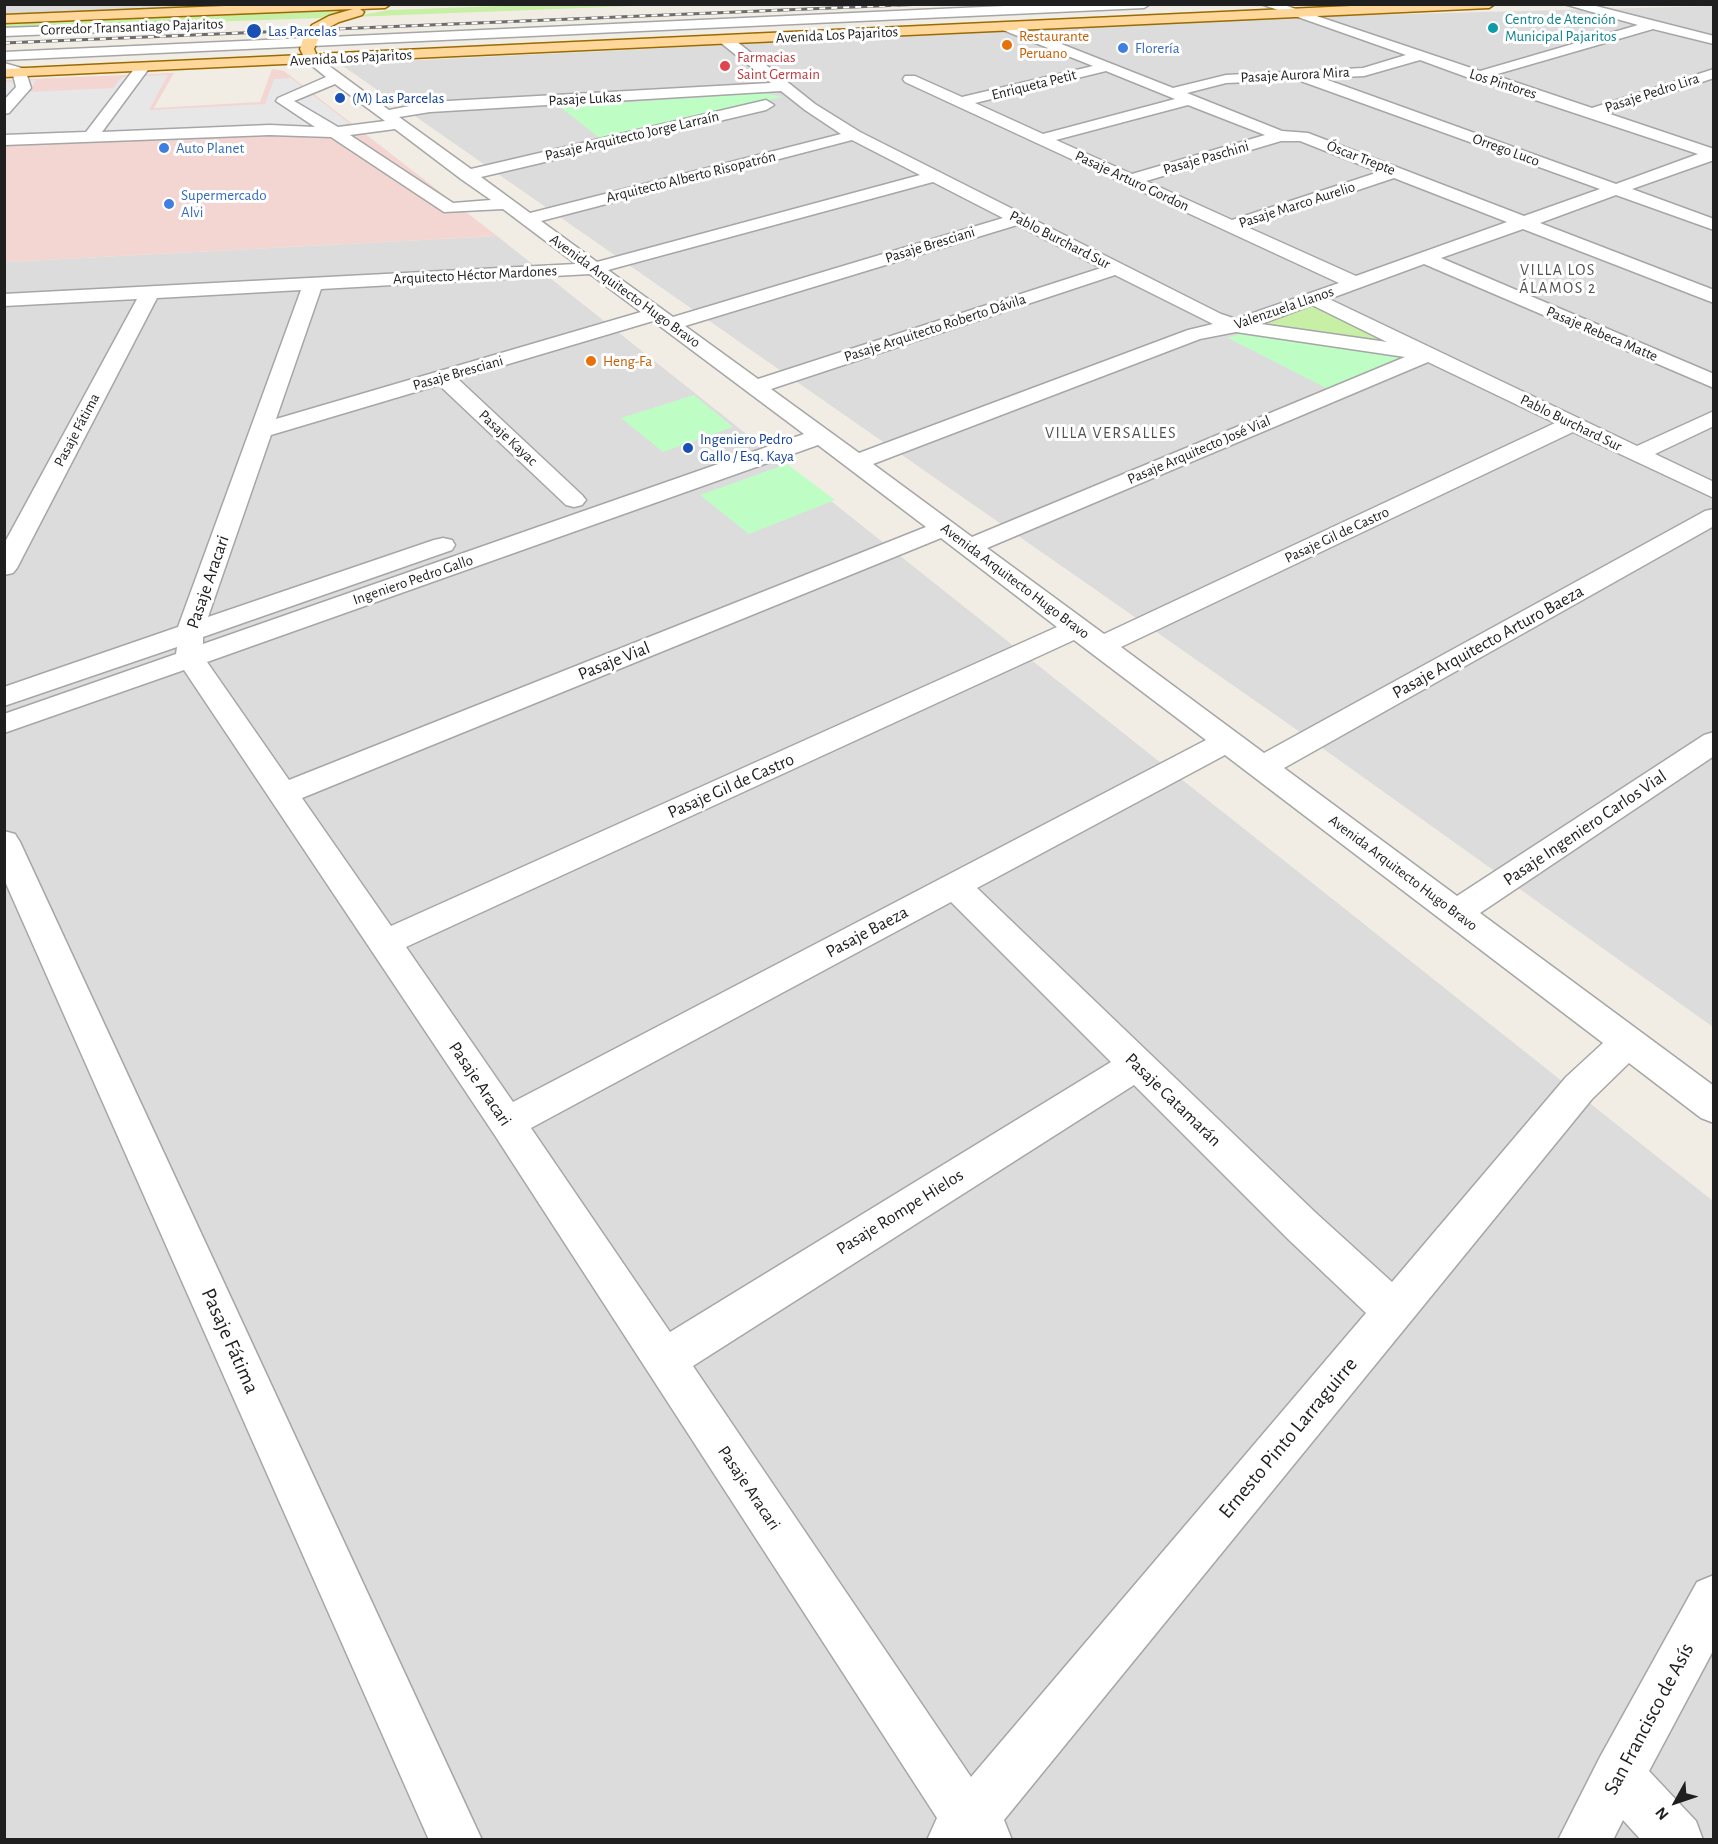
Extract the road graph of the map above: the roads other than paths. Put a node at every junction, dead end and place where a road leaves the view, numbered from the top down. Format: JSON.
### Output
{"nodes":[{"id":1,"x":385,"y":4,"type":"edge"},
{"id":2,"x":400,"y":4,"type":"edge"},
{"id":3,"x":1144,"y":4,"type":"edge"},
{"id":4,"x":1267,"y":4,"type":"edge"},
{"id":5,"x":1489,"y":4,"type":"edge"},
{"id":6,"x":1570,"y":4,"type":"edge"},
{"id":7,"x":1065,"y":6,"type":"edge"},
{"id":8,"x":217,"y":8,"type":"edge"},
{"id":9,"x":1292,"y":13,"type":"junction"},
{"id":10,"x":4,"y":19,"type":"edge"},
{"id":11,"x":373,"y":19,"type":"dead end"},
{"id":12,"x":328,"y":21,"type":"junction"},
{"id":13,"x":305,"y":22,"type":"dead end"},
{"id":14,"x":1092,"y":23,"type":"junction"},
{"id":15,"x":224,"y":24,"type":"dead end"},
{"id":16,"x":713,"y":24,"type":"junction"},
{"id":17,"x":1652,"y":25,"type":"junction"},
{"id":18,"x":1008,"y":27,"type":"junction"},
{"id":19,"x":4,"y":32,"type":"edge"},
{"id":20,"x":726,"y":40,"type":"junction"},
{"id":21,"x":1713,"y":40,"type":"edge"},
{"id":22,"x":310,"y":52,"type":"junction"},
{"id":23,"x":489,"y":52,"type":"junction"},
{"id":24,"x":4,"y":56,"type":"edge"},
{"id":25,"x":1418,"y":56,"type":"junction"},
{"id":26,"x":4,"y":67,"type":"edge"},
{"id":27,"x":143,"y":67,"type":"junction"},
{"id":28,"x":1106,"y":67,"type":"junction"},
{"id":29,"x":12,"y":72,"type":"edge"},
{"id":30,"x":1713,"y":73,"type":"edge"},
{"id":31,"x":1299,"y":75,"type":"junction"},
{"id":32,"x":1478,"y":76,"type":"junction"},
{"id":33,"x":336,"y":78,"type":"junction"},
{"id":34,"x":910,"y":79,"type":"dead end"},
{"id":35,"x":790,"y":92,"type":"junction"},
{"id":36,"x":1171,"y":93,"type":"junction"},
{"id":37,"x":1188,"y":100,"type":"junction"},
{"id":38,"x":962,"y":102,"type":"junction"},
{"id":39,"x":4,"y":110,"type":"edge"},
{"id":40,"x":1591,"y":113,"type":"junction"},
{"id":41,"x":392,"y":119,"type":"junction"},
{"id":42,"x":336,"y":132,"type":"junction"},
{"id":43,"x":854,"y":135,"type":"junction"},
{"id":44,"x":1280,"y":136,"type":"junction"},
{"id":45,"x":90,"y":137,"type":"junction"},
{"id":46,"x":1042,"y":139,"type":"junction"},
{"id":47,"x":4,"y":140,"type":"edge"},
{"id":48,"x":1713,"y":154,"type":"edge"},
{"id":49,"x":1396,"y":172,"type":"junction"},
{"id":50,"x":467,"y":175,"type":"junction"},
{"id":51,"x":934,"y":176,"type":"junction"},
{"id":52,"x":1131,"y":180,"type":"junction"},
{"id":53,"x":1616,"y":189,"type":"junction"},
{"id":54,"x":507,"y":204,"type":"junction"},
{"id":55,"x":527,"y":219,"type":"junction"},
{"id":56,"x":1018,"y":219,"type":"junction"},
{"id":57,"x":1523,"y":222,"type":"junction"},
{"id":58,"x":1713,"y":225,"type":"edge"},
{"id":59,"x":1232,"y":226,"type":"junction"},
{"id":60,"x":1425,"y":258,"type":"junction"},
{"id":61,"x":594,"y":268,"type":"junction"},
{"id":62,"x":1115,"y":268,"type":"junction"},
{"id":63,"x":1355,"y":283,"type":"junction"},
{"id":64,"x":313,"y":284,"type":"junction"},
{"id":65,"x":150,"y":292,"type":"junction"},
{"id":66,"x":1713,"y":297,"type":"edge"},
{"id":67,"x":1312,"y":298,"type":"junction"},
{"id":68,"x":4,"y":300,"type":"edge"},
{"id":69,"x":664,"y":319,"type":"junction"},
{"id":70,"x":1236,"y":326,"type":"junction"},
{"id":71,"x":1429,"y":354,"type":"junction"},
{"id":72,"x":443,"y":377,"type":"junction"},
{"id":73,"x":1713,"y":382,"type":"edge"},
{"id":74,"x":756,"y":387,"type":"junction"},
{"id":75,"x":1713,"y":417,"type":"edge"},
{"id":76,"x":1573,"y":423,"type":"junction"},
{"id":77,"x":811,"y":428,"type":"junction"},
{"id":78,"x":260,"y":431,"type":"junction"},
{"id":79,"x":1638,"y":454,"type":"junction"},
{"id":80,"x":856,"y":462,"type":"junction"},
{"id":81,"x":1713,"y":491,"type":"edge"},
{"id":82,"x":574,"y":500,"type":"junction"},
{"id":83,"x":1713,"y":516,"type":"edge"},
{"id":84,"x":944,"y":528,"type":"junction"},
{"id":85,"x":969,"y":547,"type":"junction"},
{"id":86,"x":4,"y":568,"type":"edge"},
{"id":87,"x":1077,"y":628,"type":"junction"},
{"id":88,"x":190,"y":646,"type":"junction"},
{"id":89,"x":1101,"y":646,"type":"junction"},
{"id":90,"x":4,"y":697,"type":"edge"},
{"id":91,"x":4,"y":724,"type":"edge"},
{"id":92,"x":1228,"y":741,"type":"junction"},
{"id":93,"x":1713,"y":742,"type":"edge"},
{"id":94,"x":1263,"y":767,"type":"junction"},
{"id":95,"x":284,"y":794,"type":"junction"},
{"id":96,"x":4,"y":842,"type":"edge"},
{"id":97,"x":956,"y":886,"type":"junction"},
{"id":98,"x":1456,"y":913,"type":"junction"},
{"id":99,"x":384,"y":943,"type":"junction"},
{"id":100,"x":1628,"y":1042,"type":"junction"},
{"id":101,"x":1137,"y":1064,"type":"junction"},
{"id":102,"x":1709,"y":1096,"type":"edge"},
{"id":103,"x":507,"y":1123,"type":"junction"},
{"id":104,"x":1394,"y":1311,"type":"junction"},
{"id":105,"x":664,"y":1360,"type":"junction"},
{"id":106,"x":1713,"y":1599,"type":"edge"},
{"id":107,"x":1618,"y":1776,"type":"junction"},
{"id":108,"x":969,"y":1833,"type":"edge"},
{"id":109,"x":456,"y":1839,"type":"edge"},
{"id":110,"x":1584,"y":1839,"type":"edge"},
{"id":111,"x":1677,"y":1839,"type":"edge"}],
"edges":[{"from":1,"to":8,"type":"main road"},
{"from":2,"to":12,"type":"main road"},
{"from":3,"to":7,"type":"street","name":"Corredor Transantiago Pajaritos"},
{"from":4,"to":9,"type":"street","name":"Los Pintores"},
{"from":5,"to":9,"type":"main road","name":"Avenida Los Pajaritos"},
{"from":6,"to":17,"type":"street"},
{"from":7,"to":14,"type":"street"},
{"from":7,"to":16,"type":"street","name":"Corredor Transantiago Pajaritos"},
{"from":8,"to":10,"type":"main road"},
{"from":9,"to":14,"type":"main road","name":"Avenida Los Pajaritos"},
{"from":9,"to":25,"type":"street","name":"Los Pintores"},
{"from":11,"to":12,"type":"street"},
{"from":12,"to":13,"type":"street"},
{"from":12,"to":22,"type":"main road"},
{"from":14,"to":18,"type":"main road","name":"Avenida Los Pajaritos"},
{"from":15,"to":19,"type":"street","name":"Corredor Transantiago Pajaritos"},
{"from":16,"to":22,"type":"street","name":"Corredor Transantiago Pajaritos"},
{"from":16,"to":23,"type":"street","name":"Corredor Transantiago Pajaritos"},
{"from":17,"to":21,"type":"street"},
{"from":17,"to":32,"type":"street"},
{"from":18,"to":20,"type":"main road","name":"Avenida Los Pajaritos"},
{"from":18,"to":28,"type":"street","name":"Óscar Trepte"},
{"from":20,"to":23,"type":"main road","name":"Avenida Los Pajaritos"},
{"from":20,"to":35,"type":"street","name":"Pablo Burchard Sur"},
{"from":22,"to":23,"type":"main road","name":"Avenida Los Pajaritos"},
{"from":22,"to":24,"type":"street","name":"Corredor Transantiago Pajaritos"},
{"from":22,"to":27,"type":"main road","name":"Avenida Los Pajaritos"},
{"from":22,"to":33,"type":"street","name":"Avenida Arquitecto Hugo Bravo"},
{"from":25,"to":31,"type":"street","name":"Pasaje Aurora Mira"},
{"from":25,"to":32,"type":"street","name":"Los Pintores"},
{"from":26,"to":29,"type":"street"},
{"from":27,"to":29,"type":"main road","name":"Avenida Los Pajaritos"},
{"from":27,"to":45,"type":"street"},
{"from":28,"to":36,"type":"street","name":"Óscar Trepte"},
{"from":28,"to":38,"type":"street","name":"Enriqueta Petit"},
{"from":29,"to":39,"type":"street"},
{"from":30,"to":40,"type":"street","name":"Pasaje Pedro Lira"},
{"from":31,"to":36,"type":"street","name":"Pasaje Aurora Mira"},
{"from":31,"to":53,"type":"street","name":"Orrego Luco"},
{"from":32,"to":40,"type":"street","name":"Los Pintores"},
{"from":33,"to":41,"type":"street","name":"Avenida Arquitecto Hugo Bravo"},
{"from":33,"to":42,"type":"street"},
{"from":34,"to":38,"type":"street","name":"Pasaje Arturo Gordon"},
{"from":35,"to":41,"type":"street","name":"Pasaje Lukas"},
{"from":35,"to":43,"type":"street","name":"Pablo Burchard Sur"},
{"from":35,"to":50,"type":"street","name":"Pasaje Arquitecto Jorge Larraín"},
{"from":36,"to":37,"type":"street","name":"Óscar Trepte"},
{"from":37,"to":44,"type":"street","name":"Óscar Trepte"},
{"from":37,"to":46,"type":"street"},
{"from":38,"to":46,"type":"street","name":"Pasaje Arturo Gordon"},
{"from":40,"to":48,"type":"street","name":"Los Pintores"},
{"from":41,"to":42,"type":"street","name":"Pasaje Lukas"},
{"from":41,"to":50,"type":"street","name":"Avenida Arquitecto Hugo Bravo"},
{"from":42,"to":45,"type":"street","name":"Pasaje Lukas"},
{"from":42,"to":54,"type":"street"},
{"from":43,"to":51,"type":"street","name":"Pablo Burchard Sur"},
{"from":43,"to":55,"type":"street","name":"Arquitecto Alberto Risopatrón"},
{"from":44,"to":49,"type":"street","name":"Óscar Trepte"},
{"from":44,"to":52,"type":"street","name":"Pasaje Paschini"},
{"from":45,"to":47,"type":"street","name":"Pasaje Lukas"},
{"from":46,"to":52,"type":"street","name":"Pasaje Arturo Gordon"},
{"from":48,"to":53,"type":"street","name":"Valenzuela Llanos"},
{"from":49,"to":57,"type":"street","name":"Óscar Trepte"},
{"from":49,"to":59,"type":"street","name":"Pasaje Marco Aurelio"},
{"from":50,"to":54,"type":"street","name":"Avenida Arquitecto Hugo Bravo"},
{"from":51,"to":56,"type":"street","name":"Pablo Burchard Sur"},
{"from":51,"to":61,"type":"street","name":"Arquitecto Héctor Mardones"},
{"from":52,"to":59,"type":"street","name":"Pasaje Arturo Gordon"},
{"from":53,"to":57,"type":"street","name":"Valenzuela Llanos"},
{"from":53,"to":58,"type":"street","name":"Orrego Luco"},
{"from":54,"to":55,"type":"street","name":"Avenida Arquitecto Hugo Bravo"},
{"from":55,"to":61,"type":"street","name":"Avenida Arquitecto Hugo Bravo"},
{"from":56,"to":62,"type":"street","name":"Pablo Burchard Sur"},
{"from":56,"to":69,"type":"street","name":"Pasaje Bresciani"},
{"from":57,"to":60,"type":"street","name":"Valenzuela Llanos"},
{"from":57,"to":66,"type":"street","name":"Óscar Trepte"},
{"from":59,"to":63,"type":"street","name":"Pasaje Arturo Gordon"},
{"from":60,"to":63,"type":"street","name":"Valenzuela Llanos"},
{"from":60,"to":73,"type":"street","name":"Pasaje Rebeca Matte"},
{"from":61,"to":64,"type":"street","name":"Arquitecto Héctor Mardones"},
{"from":61,"to":69,"type":"street","name":"Avenida Arquitecto Hugo Bravo"},
{"from":62,"to":70,"type":"street","name":"Pablo Burchard Sur"},
{"from":62,"to":74,"type":"street","name":"Pasaje Arquitecto Roberto Dávila"},
{"from":63,"to":67,"type":"street","name":"Valenzuela Llanos"},
{"from":64,"to":65,"type":"street","name":"Arquitecto Héctor Mardones"},
{"from":64,"to":78,"type":"street","name":"Pasaje Aracari"},
{"from":65,"to":68,"type":"street","name":"Arquitecto Héctor Mardones"},
{"from":65,"to":86,"type":"street","name":"Pasaje Fátima"},
{"from":67,"to":70,"type":"street","name":"Valenzuela Llanos"},
{"from":67,"to":71,"type":"street","name":"Pablo Burchard Sur"},
{"from":69,"to":72,"type":"street","name":"Pasaje Bresciani"},
{"from":69,"to":74,"type":"street","name":"Avenida Arquitecto Hugo Bravo"},
{"from":70,"to":71,"type":"street","name":"Pablo Burchard Sur"},
{"from":70,"to":80,"type":"street","name":"Valenzuela Llanos"},
{"from":71,"to":76,"type":"street","name":"Pablo Burchard Sur"},
{"from":71,"to":85,"type":"street","name":"Pasaje Arquitecto José Vial"},
{"from":72,"to":78,"type":"street","name":"Pasaje Bresciani"},
{"from":72,"to":82,"type":"street","name":"Pasaje Kayac"},
{"from":74,"to":77,"type":"street","name":"Avenida Arquitecto Hugo Bravo"},
{"from":75,"to":79,"type":"street"},
{"from":76,"to":79,"type":"street","name":"Pablo Burchard Sur"},
{"from":76,"to":89,"type":"street","name":"Pasaje Gil de Castro"},
{"from":77,"to":80,"type":"street","name":"Avenida Arquitecto Hugo Bravo"},
{"from":77,"to":82,"type":"street","name":"Ingeniero Pedro Gallo"},
{"from":77,"to":88,"type":"street","name":"Ingeniero Pedro Gallo"},
{"from":78,"to":88,"type":"street","name":"Pasaje Aracari"},
{"from":79,"to":81,"type":"street","name":"Pablo Burchard Sur"},
{"from":80,"to":84,"type":"street","name":"Avenida Arquitecto Hugo Bravo"},
{"from":82,"to":88,"type":"street","name":"Ingeniero Pedro Gallo"},
{"from":83,"to":94,"type":"street","name":"Pasaje Arquitecto Arturo Baeza"},
{"from":84,"to":85,"type":"street","name":"Avenida Arquitecto Hugo Bravo"},
{"from":84,"to":95,"type":"street","name":"Pasaje Vial"},
{"from":85,"to":87,"type":"street","name":"Avenida Arquitecto Hugo Bravo"},
{"from":87,"to":89,"type":"street","name":"Avenida Arquitecto Hugo Bravo"},
{"from":87,"to":99,"type":"street","name":"Pasaje Gil de Castro"},
{"from":88,"to":90,"type":"street","name":"Ingeniero Pedro Gallo"},
{"from":88,"to":91,"type":"street","name":"Ingeniero Pedro Gallo"},
{"from":88,"to":95,"type":"street","name":"Pasaje Aracari"},
{"from":89,"to":92,"type":"street","name":"Avenida Arquitecto Hugo Bravo"},
{"from":92,"to":94,"type":"street","name":"Avenida Arquitecto Hugo Bravo"},
{"from":92,"to":97,"type":"street","name":"Pasaje Baeza"},
{"from":93,"to":98,"type":"street","name":"Pasaje Ingeniero Carlos Vial"},
{"from":94,"to":98,"type":"street","name":"Avenida Arquitecto Hugo Bravo"},
{"from":95,"to":99,"type":"street","name":"Pasaje Aracari"},
{"from":96,"to":109,"type":"street","name":"Pasaje Fátima"},
{"from":97,"to":101,"type":"street","name":"Pasaje Catamarán"},
{"from":97,"to":103,"type":"street","name":"Pasaje Baeza"},
{"from":98,"to":100,"type":"street","name":"Avenida Arquitecto Hugo Bravo"},
{"from":99,"to":103,"type":"street","name":"Pasaje Aracari"},
{"from":100,"to":102,"type":"street","name":"Avenida Arquitecto Hugo Bravo"},
{"from":100,"to":104,"type":"street","name":"Ernesto Pinto Larraguirre"},
{"from":101,"to":104,"type":"street","name":"Pasaje Catamarán"},
{"from":101,"to":105,"type":"street","name":"Pasaje Rompe Hielos"},
{"from":103,"to":105,"type":"street","name":"Pasaje Aracari"},
{"from":104,"to":108,"type":"street","name":"Ernesto Pinto Larraguirre"},
{"from":105,"to":108,"type":"street","name":"Pasaje Aracari"},
{"from":106,"to":107,"type":"street","name":"San Francisco de Asís"},
{"from":107,"to":110,"type":"street","name":"San Francisco de Asís"},
{"from":107,"to":111,"type":"street"}]}
